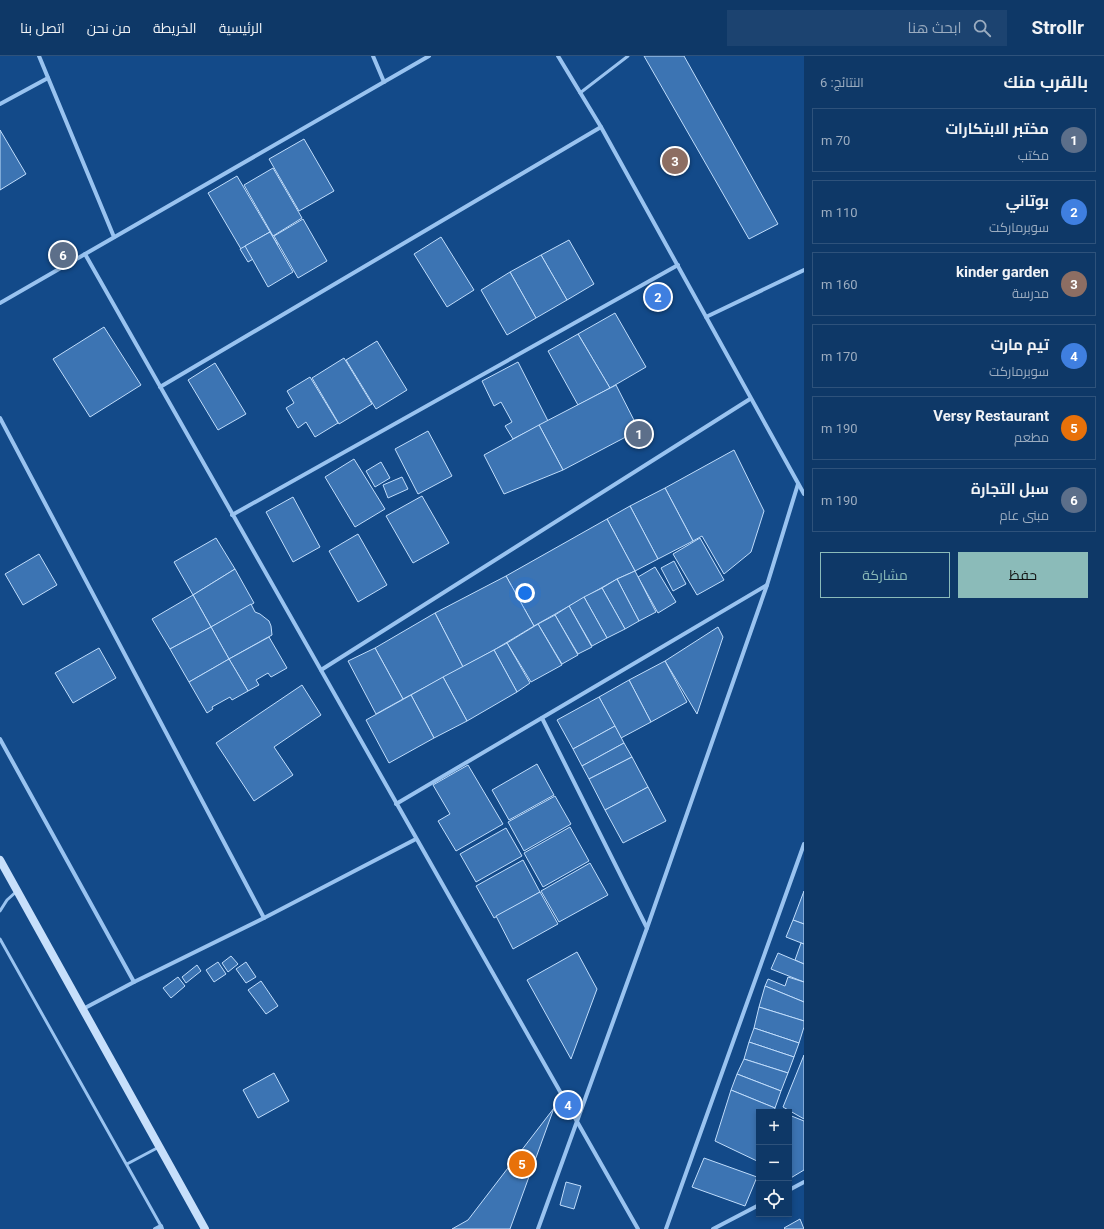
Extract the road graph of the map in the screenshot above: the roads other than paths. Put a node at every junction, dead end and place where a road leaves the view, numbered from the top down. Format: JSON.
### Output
{"nodes":[{"id":1,"x":39,"y":56,"type":"edge"},
{"id":2,"x":373,"y":56,"type":"edge"},
{"id":3,"x":429,"y":56,"type":"edge"},
{"id":4,"x":558,"y":56,"type":"edge"},
{"id":5,"x":628,"y":56,"type":"edge"},
{"id":6,"x":48,"y":78,"type":"junction"},
{"id":7,"x":384,"y":82,"type":"junction"},
{"id":8,"x":580,"y":93,"type":"junction"},
{"id":9,"x":0,"y":104,"type":"edge"},
{"id":10,"x":601,"y":127,"type":"junction"},
{"id":11,"x":114,"y":237,"type":"junction"},
{"id":12,"x":85,"y":254,"type":"junction"},
{"id":13,"x":678,"y":265,"type":"junction"},
{"id":14,"x":804,"y":270,"type":"edge"},
{"id":15,"x":0,"y":303,"type":"edge"},
{"id":16,"x":706,"y":317,"type":"junction"},
{"id":17,"x":160,"y":387,"type":"junction"},
{"id":18,"x":750,"y":399,"type":"junction"},
{"id":19,"x":0,"y":418,"type":"edge"},
{"id":20,"x":798,"y":484,"type":"junction"},
{"id":21,"x":804,"y":494,"type":"edge"},
{"id":22,"x":232,"y":515,"type":"junction"},
{"id":23,"x":767,"y":585,"type":"junction"},
{"id":24,"x":321,"y":670,"type":"junction"},
{"id":25,"x":542,"y":718,"type":"junction"},
{"id":26,"x":0,"y":739,"type":"edge"},
{"id":27,"x":396,"y":804,"type":"junction"},
{"id":28,"x":416,"y":839,"type":"junction"},
{"id":29,"x":804,"y":844,"type":"edge"},
{"id":30,"x":0,"y":860,"type":"edge"},
{"id":31,"x":17,"y":891,"type":"junction"},
{"id":32,"x":0,"y":911,"type":"edge"},
{"id":33,"x":264,"y":918,"type":"junction"},
{"id":34,"x":647,"y":928,"type":"junction"},
{"id":35,"x":0,"y":939,"type":"edge"},
{"id":36,"x":134,"y":982,"type":"junction"},
{"id":37,"x":83,"y":1009,"type":"junction"},
{"id":38,"x":576,"y":1121,"type":"junction"},
{"id":39,"x":160,"y":1146,"type":"junction"},
{"id":40,"x":127,"y":1164,"type":"junction"},
{"id":41,"x":804,"y":1182,"type":"edge"},
{"id":42,"x":792,"y":1188,"type":"edge"},
{"id":43,"x":756,"y":1207,"type":"edge"},
{"id":44,"x":161,"y":1228,"type":"edge"},
{"id":45,"x":155,"y":1229,"type":"edge"},
{"id":46,"x":205,"y":1229,"type":"edge"},
{"id":47,"x":538,"y":1229,"type":"edge"},
{"id":48,"x":638,"y":1229,"type":"edge"},
{"id":49,"x":666,"y":1229,"type":"edge"},
{"id":50,"x":713,"y":1229,"type":"edge"}],
"edges":[{"from":1,"to":6,"type":"street"},
{"from":2,"to":7,"type":"street"},
{"from":3,"to":7,"type":"street"},
{"from":4,"to":8,"type":"street"},
{"from":5,"to":8,"type":"lane"},
{"from":6,"to":9,"type":"street"},
{"from":6,"to":11,"type":"street"},
{"from":7,"to":11,"type":"street"},
{"from":8,"to":10,"type":"street"},
{"from":10,"to":13,"type":"street"},
{"from":10,"to":17,"type":"street"},
{"from":11,"to":12,"type":"street"},
{"from":12,"to":15,"type":"street"},
{"from":12,"to":17,"type":"street"},
{"from":13,"to":16,"type":"street"},
{"from":13,"to":22,"type":"street"},
{"from":14,"to":16,"type":"street"},
{"from":16,"to":18,"type":"street"},
{"from":17,"to":22,"type":"street"},
{"from":18,"to":20,"type":"street"},
{"from":18,"to":24,"type":"street"},
{"from":19,"to":33,"type":"street"},
{"from":20,"to":21,"type":"street"},
{"from":20,"to":23,"type":"street"},
{"from":22,"to":24,"type":"street"},
{"from":23,"to":25,"type":"street"},
{"from":23,"to":34,"type":"street"},
{"from":24,"to":27,"type":"street"},
{"from":25,"to":27,"type":"street"},
{"from":25,"to":34,"type":"street"},
{"from":26,"to":36,"type":"street"},
{"from":27,"to":28,"type":"street"},
{"from":28,"to":33,"type":"street"},
{"from":28,"to":38,"type":"street"},
{"from":29,"to":49,"type":"street"},
{"from":30,"to":31,"type":"main road"},
{"from":31,"to":32,"type":"lane"},
{"from":31,"to":37,"type":"main road"},
{"from":33,"to":36,"type":"street"},
{"from":34,"to":38,"type":"street"},
{"from":35,"to":40,"type":"lane"},
{"from":36,"to":37,"type":"street"},
{"from":37,"to":39,"type":"main road"},
{"from":38,"to":47,"type":"street"},
{"from":38,"to":48,"type":"street"},
{"from":39,"to":40,"type":"lane"},
{"from":39,"to":46,"type":"main road"},
{"from":40,"to":44,"type":"lane"},
{"from":41,"to":42,"type":"street"},
{"from":43,"to":50,"type":"street"},
{"from":44,"to":45,"type":"street"}]}
